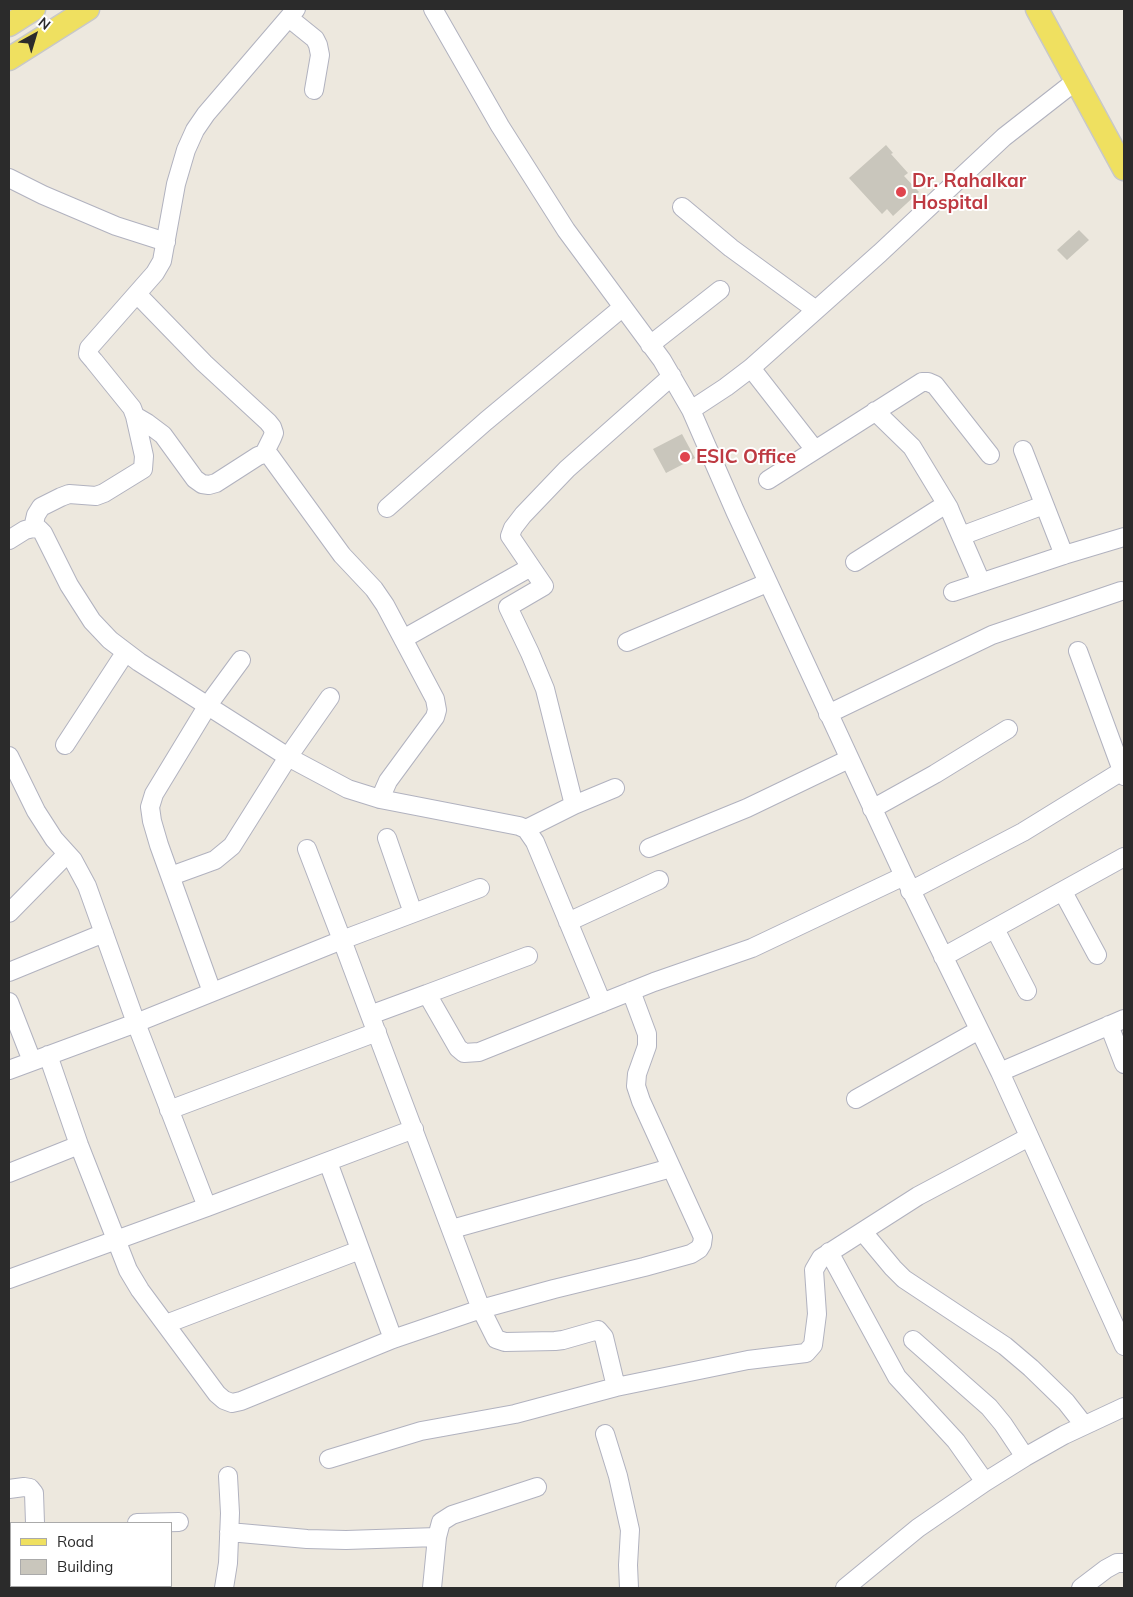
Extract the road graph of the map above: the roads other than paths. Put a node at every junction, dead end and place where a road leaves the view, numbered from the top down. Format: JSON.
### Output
{"nodes":[{"id":1,"x":34,"y":9,"type":"edge"},
{"id":2,"x":88,"y":9,"type":"edge"},
{"id":3,"x":433,"y":9,"type":"edge"},
{"id":4,"x":1037,"y":9,"type":"edge"},
{"id":5,"x":1052,"y":9,"type":"edge"},
{"id":6,"x":292,"y":13,"type":"edge"},
{"id":7,"x":9,"y":25,"type":"edge"},
{"id":8,"x":9,"y":59,"type":"edge"},
{"id":9,"x":1077,"y":80,"type":"junction"},
{"id":10,"x":314,"y":90,"type":"dead end"},
{"id":11,"x":1124,"y":140,"type":"edge"},
{"id":12,"x":1124,"y":169,"type":"edge"},
{"id":13,"x":9,"y":178,"type":"edge"},
{"id":14,"x":682,"y":207,"type":"dead end"},
{"id":15,"x":166,"y":242,"type":"junction"},
{"id":16,"x":720,"y":290,"type":"dead end"},
{"id":17,"x":137,"y":294,"type":"junction"},
{"id":18,"x":623,"y":307,"type":"junction"},
{"id":19,"x":816,"y":310,"type":"junction"},
{"id":20,"x":650,"y":345,"type":"junction"},
{"id":21,"x":751,"y":368,"type":"junction"},
{"id":22,"x":672,"y":376,"type":"junction"},
{"id":23,"x":691,"y":410,"type":"junction"},
{"id":24,"x":875,"y":411,"type":"junction"},
{"id":25,"x":135,"y":416,"type":"junction"},
{"id":26,"x":815,"y":450,"type":"junction"},
{"id":27,"x":1023,"y":450,"type":"dead end"},
{"id":28,"x":264,"y":454,"type":"junction"},
{"id":29,"x":990,"y":455,"type":"dead end"},
{"id":30,"x":768,"y":480,"type":"dead end"},
{"id":31,"x":1044,"y":505,"type":"junction"},
{"id":32,"x":387,"y":508,"type":"dead end"},
{"id":33,"x":949,"y":508,"type":"junction"},
{"id":34,"x":33,"y":528,"type":"junction"},
{"id":35,"x":961,"y":536,"type":"junction"},
{"id":36,"x":1124,"y":537,"type":"edge"},
{"id":37,"x":9,"y":540,"type":"edge"},
{"id":38,"x":1064,"y":555,"type":"junction"},
{"id":39,"x":855,"y":562,"type":"dead end"},
{"id":40,"x":531,"y":568,"type":"junction"},
{"id":41,"x":981,"y":582,"type":"junction"},
{"id":42,"x":768,"y":583,"type":"junction"},
{"id":43,"x":1121,"y":591,"type":"dead end"},
{"id":44,"x":953,"y":592,"type":"dead end"},
{"id":45,"x":403,"y":638,"type":"junction"},
{"id":46,"x":627,"y":642,"type":"dead end"},
{"id":47,"x":1078,"y":651,"type":"dead end"},
{"id":48,"x":125,"y":653,"type":"junction"},
{"id":49,"x":241,"y":660,"type":"dead end"},
{"id":50,"x":330,"y":697,"type":"dead end"},
{"id":51,"x":208,"y":705,"type":"junction"},
{"id":52,"x":828,"y":714,"type":"junction"},
{"id":53,"x":1008,"y":729,"type":"dead end"},
{"id":54,"x":65,"y":745,"type":"dead end"},
{"id":55,"x":9,"y":756,"type":"edge"},
{"id":56,"x":288,"y":758,"type":"junction"},
{"id":57,"x":849,"y":759,"type":"junction"},
{"id":58,"x":1123,"y":773,"type":"edge"},
{"id":59,"x":615,"y":788,"type":"dead end"},
{"id":60,"x":380,"y":799,"type":"junction"},
{"id":61,"x":574,"y":805,"type":"junction"},
{"id":62,"x":872,"y":809,"type":"junction"},
{"id":63,"x":526,"y":829,"type":"junction"},
{"id":64,"x":386,"y":838,"type":"dead end"},
{"id":65,"x":649,"y":848,"type":"dead end"},
{"id":66,"x":307,"y":849,"type":"dead end"},
{"id":67,"x":67,"y":854,"type":"junction"},
{"id":68,"x":1124,"y":857,"type":"edge"},
{"id":69,"x":171,"y":876,"type":"junction"},
{"id":70,"x":659,"y":880,"type":"dead end"},
{"id":71,"x":907,"y":883,"type":"junction"},
{"id":72,"x":480,"y":888,"type":"dead end"},
{"id":73,"x":1063,"y":892,"type":"junction"},
{"id":74,"x":9,"y":913,"type":"edge"},
{"id":75,"x":413,"y":913,"type":"junction"},
{"id":76,"x":568,"y":922,"type":"junction"},
{"id":77,"x":996,"y":929,"type":"junction"},
{"id":78,"x":104,"y":933,"type":"junction"},
{"id":79,"x":342,"y":940,"type":"junction"},
{"id":80,"x":1097,"y":954,"type":"dead end"},
{"id":81,"x":528,"y":956,"type":"dead end"},
{"id":82,"x":943,"y":957,"type":"junction"},
{"id":83,"x":9,"y":972,"type":"edge"},
{"id":84,"x":631,"y":991,"type":"junction"},
{"id":85,"x":1028,"y":991,"type":"dead end"},
{"id":86,"x":212,"y":992,"type":"junction"},
{"id":87,"x":427,"y":994,"type":"junction"},
{"id":88,"x":9,"y":1002,"type":"edge"},
{"id":89,"x":602,"y":1003,"type":"junction"},
{"id":90,"x":370,"y":1015,"type":"junction"},
{"id":91,"x":1117,"y":1022,"type":"edge"},
{"id":92,"x":136,"y":1023,"type":"junction"},
{"id":93,"x":979,"y":1030,"type":"junction"},
{"id":94,"x":377,"y":1032,"type":"junction"},
{"id":95,"x":40,"y":1058,"type":"junction"},
{"id":96,"x":1124,"y":1064,"type":"edge"},
{"id":97,"x":9,"y":1070,"type":"edge"},
{"id":98,"x":1000,"y":1072,"type":"junction"},
{"id":99,"x":856,"y":1099,"type":"dead end"},
{"id":100,"x":170,"y":1110,"type":"junction"},
{"id":101,"x":414,"y":1129,"type":"junction"},
{"id":102,"x":1029,"y":1136,"type":"junction"},
{"id":103,"x":79,"y":1145,"type":"junction"},
{"id":104,"x":328,"y":1162,"type":"junction"},
{"id":105,"x":671,"y":1168,"type":"junction"},
{"id":106,"x":9,"y":1173,"type":"edge"},
{"id":107,"x":207,"y":1207,"type":"junction"},
{"id":108,"x":452,"y":1229,"type":"junction"},
{"id":109,"x":863,"y":1232,"type":"junction"},
{"id":110,"x":116,"y":1239,"type":"junction"},
{"id":111,"x":360,"y":1250,"type":"junction"},
{"id":112,"x":829,"y":1252,"type":"junction"},
{"id":113,"x":9,"y":1279,"type":"edge"},
{"id":114,"x":481,"y":1309,"type":"junction"},
{"id":115,"x":166,"y":1324,"type":"junction"},
{"id":116,"x":393,"y":1339,"type":"junction"},
{"id":117,"x":913,"y":1340,"type":"dead end"},
{"id":118,"x":1124,"y":1346,"type":"edge"},
{"id":119,"x":616,"y":1387,"type":"junction"},
{"id":120,"x":1124,"y":1407,"type":"edge"},
{"id":121,"x":1084,"y":1425,"type":"junction"},
{"id":122,"x":605,"y":1434,"type":"dead end"},
{"id":123,"x":1025,"y":1457,"type":"junction"},
{"id":124,"x":329,"y":1459,"type":"dead end"},
{"id":125,"x":228,"y":1476,"type":"dead end"},
{"id":126,"x":985,"y":1482,"type":"junction"},
{"id":127,"x":537,"y":1487,"type":"dead end"},
{"id":128,"x":9,"y":1489,"type":"edge"},
{"id":129,"x":35,"y":1522,"type":"edge"},
{"id":130,"x":172,"y":1522,"type":"edge"},
{"id":131,"x":179,"y":1522,"type":"dead end"},
{"id":132,"x":229,"y":1532,"type":"junction"},
{"id":133,"x":437,"y":1537,"type":"junction"},
{"id":134,"x":1124,"y":1563,"type":"edge"},
{"id":135,"x":224,"y":1588,"type":"edge"},
{"id":136,"x":432,"y":1588,"type":"edge"},
{"id":137,"x":629,"y":1588,"type":"edge"},
{"id":138,"x":847,"y":1588,"type":"edge"},
{"id":139,"x":1081,"y":1588,"type":"edge"}],
"edges":[{"from":1,"to":7,"type":"main road"},
{"from":2,"to":8,"type":"main road"},
{"from":3,"to":18,"type":"street"},
{"from":4,"to":9,"type":"main road"},
{"from":5,"to":11,"type":"main road"},
{"from":6,"to":10,"type":"street"},
{"from":6,"to":15,"type":"street"},
{"from":9,"to":12,"type":"main road"},
{"from":9,"to":19,"type":"street"},
{"from":13,"to":15,"type":"street"},
{"from":14,"to":19,"type":"street"},
{"from":15,"to":17,"type":"street"},
{"from":16,"to":20,"type":"street"},
{"from":17,"to":25,"type":"street"},
{"from":17,"to":28,"type":"street"},
{"from":18,"to":20,"type":"street"},
{"from":18,"to":32,"type":"street"},
{"from":19,"to":21,"type":"street"},
{"from":20,"to":22,"type":"street"},
{"from":21,"to":23,"type":"street"},
{"from":21,"to":26,"type":"street"},
{"from":22,"to":23,"type":"street"},
{"from":22,"to":40,"type":"street"},
{"from":23,"to":42,"type":"street"},
{"from":24,"to":26,"type":"street"},
{"from":24,"to":29,"type":"street"},
{"from":24,"to":33,"type":"street"},
{"from":25,"to":28,"type":"street"},
{"from":25,"to":34,"type":"street"},
{"from":26,"to":30,"type":"street"},
{"from":27,"to":31,"type":"street"},
{"from":28,"to":45,"type":"street"},
{"from":31,"to":35,"type":"street"},
{"from":31,"to":38,"type":"street"},
{"from":33,"to":35,"type":"street"},
{"from":33,"to":39,"type":"street"},
{"from":34,"to":37,"type":"street"},
{"from":34,"to":48,"type":"street"},
{"from":35,"to":41,"type":"street"},
{"from":36,"to":38,"type":"street"},
{"from":38,"to":41,"type":"street"},
{"from":40,"to":45,"type":"street"},
{"from":40,"to":61,"type":"street"},
{"from":41,"to":44,"type":"street"},
{"from":42,"to":46,"type":"street"},
{"from":42,"to":52,"type":"street"},
{"from":43,"to":52,"type":"street"},
{"from":45,"to":60,"type":"street"},
{"from":47,"to":58,"type":"street"},
{"from":48,"to":51,"type":"street"},
{"from":48,"to":54,"type":"street"},
{"from":49,"to":51,"type":"street"},
{"from":50,"to":56,"type":"street"},
{"from":51,"to":56,"type":"street"},
{"from":51,"to":69,"type":"street"},
{"from":52,"to":57,"type":"street"},
{"from":53,"to":62,"type":"street"},
{"from":55,"to":67,"type":"street"},
{"from":56,"to":60,"type":"street"},
{"from":56,"to":69,"type":"street"},
{"from":57,"to":62,"type":"street"},
{"from":57,"to":65,"type":"street"},
{"from":58,"to":71,"type":"street"},
{"from":59,"to":61,"type":"street"},
{"from":60,"to":63,"type":"street"},
{"from":61,"to":63,"type":"street"},
{"from":62,"to":71,"type":"street"},
{"from":63,"to":76,"type":"street"},
{"from":64,"to":75,"type":"street"},
{"from":66,"to":79,"type":"street"},
{"from":67,"to":74,"type":"street"},
{"from":67,"to":78,"type":"street"},
{"from":68,"to":73,"type":"street"},
{"from":69,"to":86,"type":"street"},
{"from":70,"to":76,"type":"street"},
{"from":71,"to":82,"type":"street"},
{"from":71,"to":84,"type":"street"},
{"from":72,"to":75,"type":"street"},
{"from":73,"to":77,"type":"street"},
{"from":73,"to":80,"type":"street"},
{"from":75,"to":79,"type":"street"},
{"from":76,"to":89,"type":"street"},
{"from":77,"to":82,"type":"street"},
{"from":77,"to":85,"type":"street"},
{"from":78,"to":83,"type":"street"},
{"from":78,"to":92,"type":"street"},
{"from":79,"to":86,"type":"street"},
{"from":79,"to":90,"type":"street"},
{"from":81,"to":87,"type":"street"},
{"from":82,"to":93,"type":"street"},
{"from":84,"to":89,"type":"street"},
{"from":84,"to":105,"type":"street"},
{"from":86,"to":92,"type":"street"},
{"from":87,"to":89,"type":"street"},
{"from":87,"to":90,"type":"street"},
{"from":88,"to":95,"type":"street"},
{"from":90,"to":94,"type":"street"},
{"from":91,"to":96,"type":"street"},
{"from":91,"to":98,"type":"street"},
{"from":92,"to":95,"type":"street"},
{"from":92,"to":100,"type":"street"},
{"from":93,"to":98,"type":"street"},
{"from":93,"to":99,"type":"street"},
{"from":94,"to":100,"type":"street"},
{"from":94,"to":101,"type":"street"},
{"from":95,"to":97,"type":"street"},
{"from":95,"to":103,"type":"street"},
{"from":98,"to":102,"type":"street"},
{"from":100,"to":107,"type":"street"},
{"from":101,"to":104,"type":"street"},
{"from":101,"to":108,"type":"street"},
{"from":102,"to":109,"type":"street"},
{"from":102,"to":118,"type":"street"},
{"from":103,"to":106,"type":"street"},
{"from":103,"to":110,"type":"street"},
{"from":104,"to":107,"type":"street"},
{"from":104,"to":111,"type":"street"},
{"from":105,"to":108,"type":"street"},
{"from":105,"to":114,"type":"street"},
{"from":107,"to":110,"type":"street"},
{"from":108,"to":114,"type":"street"},
{"from":109,"to":112,"type":"street"},
{"from":109,"to":121,"type":"street"},
{"from":110,"to":113,"type":"street"},
{"from":110,"to":115,"type":"street"},
{"from":111,"to":115,"type":"street"},
{"from":111,"to":116,"type":"street"},
{"from":112,"to":119,"type":"street"},
{"from":112,"to":126,"type":"street"},
{"from":114,"to":116,"type":"street"},
{"from":114,"to":119,"type":"street"},
{"from":115,"to":116,"type":"street"},
{"from":117,"to":123,"type":"street"},
{"from":119,"to":124,"type":"street"},
{"from":120,"to":121,"type":"street"},
{"from":121,"to":123,"type":"street"},
{"from":122,"to":137,"type":"street"},
{"from":123,"to":126,"type":"street"},
{"from":125,"to":132,"type":"street"},
{"from":126,"to":138,"type":"street"},
{"from":127,"to":133,"type":"street"},
{"from":128,"to":129,"type":"street"},
{"from":130,"to":131,"type":"street"},
{"from":132,"to":133,"type":"street"},
{"from":132,"to":135,"type":"street"},
{"from":133,"to":136,"type":"street"},
{"from":134,"to":139,"type":"street"}]}
